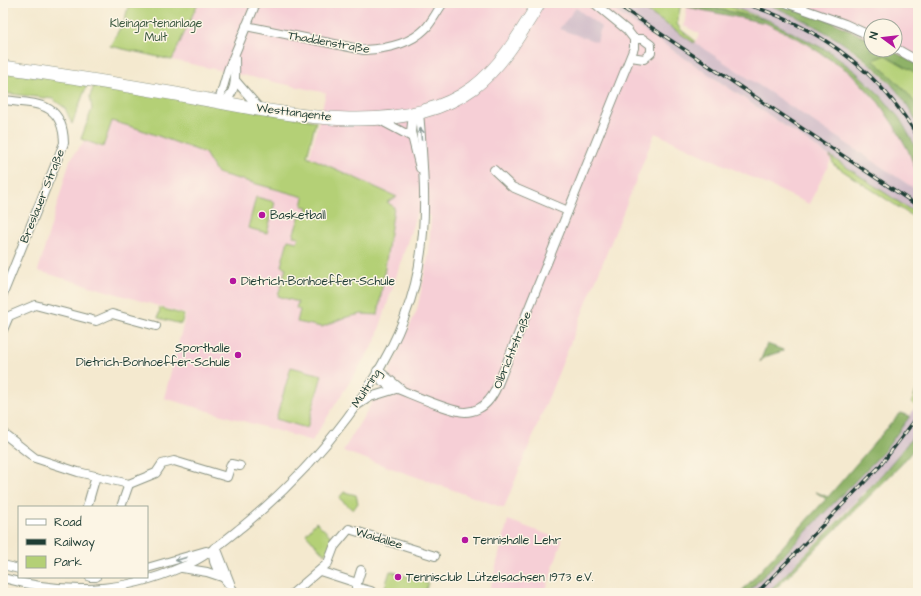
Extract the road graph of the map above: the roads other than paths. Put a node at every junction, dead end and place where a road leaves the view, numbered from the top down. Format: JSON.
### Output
{"nodes":[{"id":1,"x":256,"y":3,"type":"edge"},
{"id":2,"x":443,"y":3,"type":"edge"},
{"id":3,"x":539,"y":3,"type":"edge"},
{"id":4,"x":594,"y":3,"type":"edge"},
{"id":5,"x":786,"y":3,"type":"edge"},
{"id":6,"x":246,"y":26,"type":"junction"},
{"id":7,"x":863,"y":32,"type":"edge"},
{"id":8,"x":634,"y":39,"type":"junction"},
{"id":9,"x":235,"y":53,"type":"junction"},
{"id":10,"x":903,"y":53,"type":"edge"},
{"id":11,"x":631,"y":57,"type":"junction"},
{"id":12,"x":918,"y":61,"type":"edge"},
{"id":13,"x":3,"y":67,"type":"edge"},
{"id":14,"x":234,"y":80,"type":"junction"},
{"id":15,"x":3,"y":100,"type":"edge"},
{"id":16,"x":221,"y":102,"type":"junction"},
{"id":17,"x":261,"y":109,"type":"junction"},
{"id":18,"x":416,"y":113,"type":"junction"},
{"id":19,"x":377,"y":119,"type":"junction"},
{"id":20,"x":412,"y":137,"type":"junction"},
{"id":21,"x":494,"y":170,"type":"dead end"},
{"id":22,"x":423,"y":178,"type":"junction"},
{"id":23,"x":568,"y":211,"type":"junction"},
{"id":24,"x":3,"y":294,"type":"edge"},
{"id":25,"x":156,"y":326,"type":"dead end"},
{"id":26,"x":3,"y":330,"type":"edge"},
{"id":27,"x":378,"y":371,"type":"junction"},
{"id":28,"x":399,"y":389,"type":"junction"},
{"id":29,"x":354,"y":408,"type":"junction"},
{"id":30,"x":3,"y":433,"type":"edge"},
{"id":31,"x":240,"y":466,"type":"dead end"},
{"id":32,"x":96,"y":476,"type":"junction"},
{"id":33,"x":129,"y":484,"type":"junction"},
{"id":34,"x":87,"y":506,"type":"edge"},
{"id":35,"x":122,"y":506,"type":"edge"},
{"id":36,"x":215,"y":547,"type":"junction"},
{"id":37,"x":435,"y":556,"type":"dead end"},
{"id":38,"x":3,"y":565,"type":"edge"},
{"id":39,"x":148,"y":568,"type":"edge"},
{"id":40,"x":182,"y":568,"type":"junction"},
{"id":41,"x":18,"y":569,"type":"edge"},
{"id":42,"x":361,"y":570,"type":"dead end"},
{"id":43,"x":320,"y":571,"type":"junction"},
{"id":44,"x":3,"y":578,"type":"edge"},
{"id":45,"x":223,"y":578,"type":"junction"},
{"id":46,"x":357,"y":583,"type":"junction"},
{"id":47,"x":234,"y":591,"type":"edge"},
{"id":48,"x":371,"y":591,"type":"dead end"},
{"id":49,"x":293,"y":593,"type":"edge"}],
"edges":[{"from":1,"to":6,"type":"street"},
{"from":2,"to":6,"type":"street","name":"Thaddenstraße"},
{"from":3,"to":18,"type":"main road","name":"Westtangente"},
{"from":4,"to":8,"type":"street"},
{"from":5,"to":7,"type":"street"},
{"from":6,"to":9,"type":"street"},
{"from":8,"to":11,"type":"street","name":"Olbrichtstraße"},
{"from":8,"to":11,"type":"street"},
{"from":9,"to":14,"type":"street"},
{"from":9,"to":16,"type":"street"},
{"from":10,"to":12,"type":"street"},
{"from":11,"to":23,"type":"street","name":"Olbrichtstraße"},
{"from":13,"to":16,"type":"main road","name":"Westtangente"},
{"from":14,"to":16,"type":"street"},
{"from":14,"to":17,"type":"street"},
{"from":15,"to":24,"type":"street","name":"Breslauer Straße"},
{"from":16,"to":17,"type":"main road","name":"Westtangente"},
{"from":17,"to":19,"type":"main road","name":"Westtangente"},
{"from":18,"to":19,"type":"main road","name":"Westtangente"},
{"from":18,"to":20,"type":"street","name":"Multring"},
{"from":22,"to":18,"type":"street","name":"Multring","one_way":true},
{"from":19,"to":20,"type":"street"},
{"from":20,"to":22,"type":"street","name":"Multring"},
{"from":21,"to":23,"type":"street"},
{"from":22,"to":27,"type":"street","name":"Multring"},
{"from":23,"to":28,"type":"street","name":"Olbrichtstraße"},
{"from":25,"to":26,"type":"street"},
{"from":27,"to":28,"type":"street","name":"Olbrichtstraße"},
{"from":27,"to":29,"type":"street","name":"Multring"},
{"from":28,"to":29,"type":"street"},
{"from":29,"to":36,"type":"street","name":"Multring"},
{"from":30,"to":32,"type":"street"},
{"from":31,"to":33,"type":"street"},
{"from":32,"to":33,"type":"street"},
{"from":32,"to":34,"type":"street"},
{"from":33,"to":35,"type":"street"},
{"from":36,"to":39,"type":"street","name":"Multring","one_way":true},
{"from":36,"to":40,"type":"street","name":"Multring"},
{"from":36,"to":45,"type":"street"},
{"from":36,"to":47,"type":"street"},
{"from":37,"to":43,"type":"street","name":"Waidallee"},
{"from":38,"to":41,"type":"street"},
{"from":40,"to":44,"type":"street","name":"Multring"},
{"from":40,"to":45,"type":"street"},
{"from":42,"to":46,"type":"street"},
{"from":43,"to":46,"type":"street"},
{"from":43,"to":49,"type":"street","name":"Waidallee"},
{"from":45,"to":47,"type":"street"},
{"from":46,"to":48,"type":"street"}]}
